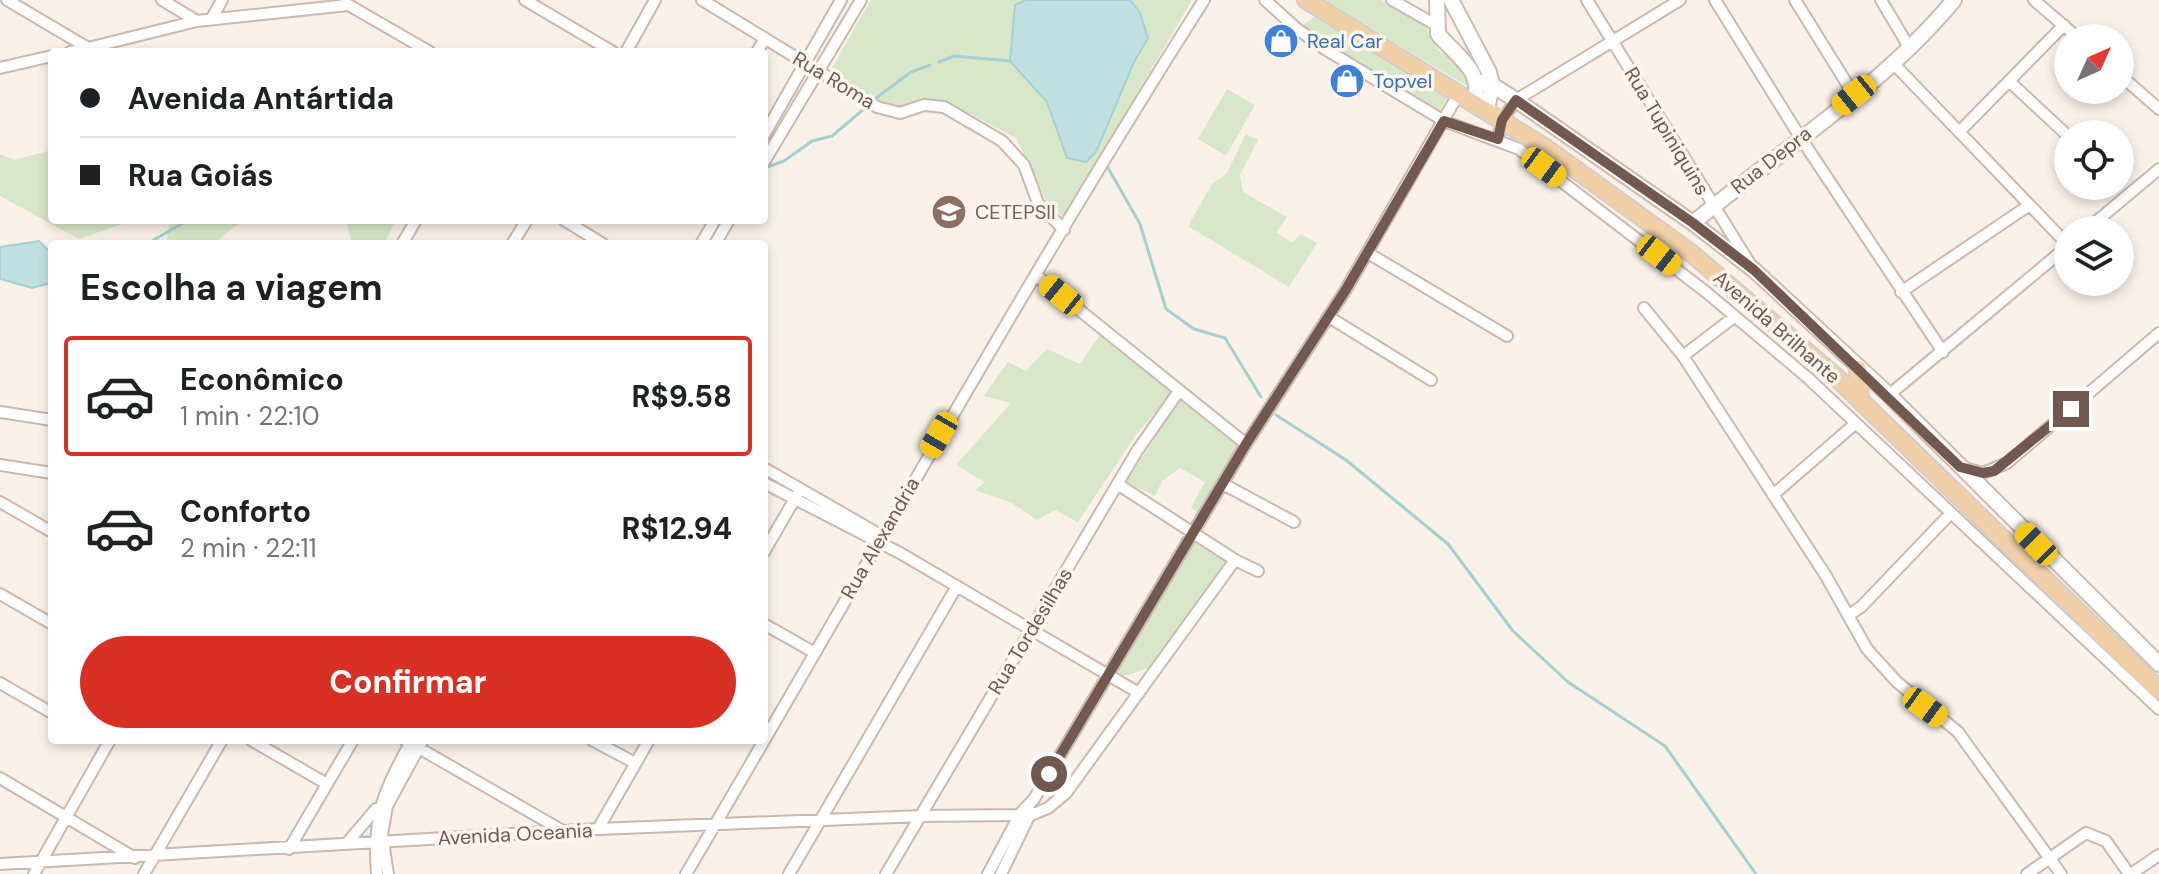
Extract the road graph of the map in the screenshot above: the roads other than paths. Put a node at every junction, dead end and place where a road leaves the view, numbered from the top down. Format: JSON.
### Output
{"nodes":[{"id":1,"x":7,"y":0,"type":"edge"},
{"id":2,"x":162,"y":0,"type":"edge"},
{"id":3,"x":222,"y":0,"type":"edge"},
{"id":4,"x":525,"y":0,"type":"edge"},
{"id":5,"x":655,"y":0,"type":"edge"},
{"id":6,"x":702,"y":0,"type":"edge"},
{"id":7,"x":841,"y":0,"type":"edge"},
{"id":8,"x":861,"y":0,"type":"edge"},
{"id":9,"x":1204,"y":0,"type":"edge"},
{"id":10,"x":1265,"y":0,"type":"edge"},
{"id":11,"x":1308,"y":0,"type":"edge"},
{"id":12,"x":1392,"y":0,"type":"edge"},
{"id":13,"x":1437,"y":0,"type":"edge"},
{"id":14,"x":1587,"y":0,"type":"edge"},
{"id":15,"x":1680,"y":0,"type":"edge"},
{"id":16,"x":1715,"y":0,"type":"edge"},
{"id":17,"x":1795,"y":0,"type":"edge"},
{"id":18,"x":1881,"y":0,"type":"edge"},
{"id":19,"x":1954,"y":0,"type":"edge"},
{"id":20,"x":2034,"y":0,"type":"edge"},
{"id":21,"x":344,"y":3,"type":"edge"},
{"id":22,"x":1455,"y":6,"type":"edge"},
{"id":23,"x":212,"y":18,"type":"junction"},
{"id":24,"x":197,"y":21,"type":"junction"},
{"id":25,"x":1436,"y":22,"type":"junction"},
{"id":26,"x":2063,"y":24,"type":"edge"},
{"id":27,"x":1470,"y":34,"type":"junction"},
{"id":28,"x":2054,"y":36,"type":"edge"},
{"id":29,"x":765,"y":38,"type":"junction"},
{"id":30,"x":1612,"y":41,"type":"junction"},
{"id":31,"x":1448,"y":46,"type":"junction"},
{"id":32,"x":1909,"y":47,"type":"junction"},
{"id":33,"x":88,"y":48,"type":"joint"},
{"id":34,"x":423,"y":48,"type":"edge"},
{"id":35,"x":606,"y":48,"type":"edge"},
{"id":36,"x":628,"y":48,"type":"edge"},
{"id":37,"x":759,"y":48,"type":"edge"},
{"id":38,"x":48,"y":57,"type":"edge"},
{"id":39,"x":804,"y":62,"type":"junction"},
{"id":40,"x":1892,"y":62,"type":"junction"},
{"id":41,"x":0,"y":68,"type":"edge"},
{"id":42,"x":818,"y":71,"type":"junction"},
{"id":43,"x":1477,"y":81,"type":"junction"},
{"id":44,"x":2010,"y":82,"type":"junction"},
{"id":45,"x":1492,"y":85,"type":"junction"},
{"id":46,"x":2134,"y":87,"type":"edge"},
{"id":47,"x":1459,"y":93,"type":"junction"},
{"id":48,"x":1854,"y":95,"type":"junction"},
{"id":49,"x":1516,"y":100,"type":"junction"},
{"id":50,"x":2159,"y":109,"type":"edge"},
{"id":51,"x":1487,"y":111,"type":"junction"},
{"id":52,"x":1444,"y":121,"type":"junction"},
{"id":53,"x":2054,"y":123,"type":"edge"},
{"id":54,"x":768,"y":128,"type":"edge"},
{"id":55,"x":1959,"y":132,"type":"junction"},
{"id":56,"x":1800,"y":137,"type":"junction"},
{"id":57,"x":1498,"y":139,"type":"junction"},
{"id":58,"x":768,"y":155,"type":"edge"},
{"id":59,"x":2159,"y":169,"type":"edge"},
{"id":60,"x":2134,"y":184,"type":"edge"},
{"id":61,"x":2114,"y":200,"type":"edge"},
{"id":62,"x":1713,"y":206,"type":"junction"},
{"id":63,"x":2028,"y":206,"type":"junction"},
{"id":64,"x":2099,"y":216,"type":"edge"},
{"id":65,"x":1693,"y":223,"type":"junction"},
{"id":66,"x":570,"y":224,"type":"edge"},
{"id":67,"x":719,"y":224,"type":"edge"},
{"id":68,"x":1064,"y":230,"type":"junction"},
{"id":69,"x":2054,"y":232,"type":"edge"},
{"id":70,"x":596,"y":240,"type":"edge"},
{"id":71,"x":705,"y":240,"type":"edge"},
{"id":72,"x":1368,"y":253,"type":"junction"},
{"id":73,"x":2054,"y":258,"type":"edge"},
{"id":74,"x":1754,"y":270,"type":"junction"},
{"id":75,"x":1037,"y":276,"type":"junction"},
{"id":76,"x":1901,"y":292,"type":"junction"},
{"id":77,"x":1644,"y":308,"type":"dead end"},
{"id":78,"x":1329,"y":317,"type":"junction"},
{"id":79,"x":1734,"y":317,"type":"junction"},
{"id":80,"x":2159,"y":333,"type":"edge"},
{"id":81,"x":1507,"y":336,"type":"dead end"},
{"id":82,"x":1943,"y":352,"type":"junction"},
{"id":83,"x":1683,"y":356,"type":"junction"},
{"id":84,"x":1858,"y":369,"type":"junction"},
{"id":85,"x":1431,"y":380,"type":"dead end"},
{"id":86,"x":1179,"y":391,"type":"junction"},
{"id":87,"x":1889,"y":395,"type":"junction"},
{"id":88,"x":1860,"y":400,"type":"junction"},
{"id":89,"x":0,"y":412,"type":"edge"},
{"id":90,"x":48,"y":419,"type":"edge"},
{"id":91,"x":1856,"y":423,"type":"junction"},
{"id":92,"x":1246,"y":444,"type":"junction"},
{"id":93,"x":0,"y":465,"type":"edge"},
{"id":94,"x":1960,"y":467,"type":"junction"},
{"id":95,"x":768,"y":470,"type":"edge"},
{"id":96,"x":48,"y":472,"type":"edge"},
{"id":97,"x":1223,"y":484,"type":"junction"},
{"id":98,"x":768,"y":485,"type":"edge"},
{"id":99,"x":1119,"y":485,"type":"junction"},
{"id":100,"x":800,"y":489,"type":"junction"},
{"id":101,"x":1773,"y":495,"type":"junction"},
{"id":102,"x":794,"y":501,"type":"junction"},
{"id":103,"x":0,"y":502,"type":"edge"},
{"id":104,"x":1950,"y":514,"type":"junction"},
{"id":105,"x":1294,"y":522,"type":"dead end"},
{"id":106,"x":48,"y":530,"type":"edge"},
{"id":107,"x":1194,"y":535,"type":"junction"},
{"id":108,"x":878,"y":538,"type":"junction"},
{"id":109,"x":768,"y":545,"type":"edge"},
{"id":110,"x":1235,"y":560,"type":"junction"},
{"id":111,"x":1258,"y":571,"type":"dead end"},
{"id":112,"x":2050,"y":584,"type":"junction"},
{"id":113,"x":957,"y":586,"type":"junction"},
{"id":114,"x":0,"y":594,"type":"edge"},
{"id":115,"x":1849,"y":615,"type":"junction"},
{"id":116,"x":2061,"y":615,"type":"junction"},
{"id":117,"x":48,"y":622,"type":"edge"},
{"id":118,"x":768,"y":626,"type":"edge"},
{"id":119,"x":1030,"y":628,"type":"junction"},
{"id":120,"x":815,"y":653,"type":"junction"},
{"id":121,"x":2159,"y":664,"type":"edge"},
{"id":122,"x":1108,"y":676,"type":"junction"},
{"id":123,"x":0,"y":683,"type":"edge"},
{"id":124,"x":2159,"y":690,"type":"edge"},
{"id":125,"x":1139,"y":693,"type":"junction"},
{"id":126,"x":2159,"y":709,"type":"edge"},
{"id":127,"x":48,"y":711,"type":"edge"},
{"id":128,"x":768,"y":734,"type":"edge"},
{"id":129,"x":104,"y":744,"type":"edge"},
{"id":130,"x":220,"y":744,"type":"edge"},
{"id":131,"x":258,"y":744,"type":"edge"},
{"id":132,"x":351,"y":744,"type":"edge"},
{"id":133,"x":413,"y":744,"type":"edge"},
{"id":134,"x":413,"y":744,"type":"edge"},
{"id":135,"x":417,"y":744,"type":"edge"},
{"id":136,"x":599,"y":744,"type":"edge"},
{"id":137,"x":647,"y":744,"type":"edge"},
{"id":138,"x":762,"y":744,"type":"edge"},
{"id":139,"x":635,"y":763,"type":"junction"},
{"id":140,"x":0,"y":778,"type":"edge"},
{"id":141,"x":327,"y":784,"type":"junction"},
{"id":142,"x":380,"y":804,"type":"junction"},
{"id":143,"x":1025,"y":814,"type":"junction"},
{"id":144,"x":921,"y":816,"type":"junction"},
{"id":145,"x":66,"y":817,"type":"junction"},
{"id":146,"x":820,"y":822,"type":"junction"},
{"id":147,"x":716,"y":824,"type":"junction"},
{"id":148,"x":598,"y":829,"type":"junction"},
{"id":149,"x":564,"y":831,"type":"junction"},
{"id":150,"x":379,"y":841,"type":"junction"},
{"id":151,"x":346,"y":844,"type":"junction"},
{"id":152,"x":289,"y":849,"type":"junction"},
{"id":153,"x":155,"y":854,"type":"junction"},
{"id":154,"x":2159,"y":855,"type":"edge"},
{"id":155,"x":2049,"y":857,"type":"junction"},
{"id":156,"x":135,"y":858,"type":"junction"},
{"id":157,"x":40,"y":863,"type":"junction"},
{"id":158,"x":0,"y":864,"type":"edge"},
{"id":159,"x":34,"y":874,"type":"edge"},
{"id":160,"x":144,"y":874,"type":"edge"},
{"id":161,"x":377,"y":874,"type":"edge"},
{"id":162,"x":388,"y":874,"type":"edge"},
{"id":163,"x":686,"y":874,"type":"edge"},
{"id":164,"x":789,"y":874,"type":"edge"},
{"id":165,"x":886,"y":874,"type":"edge"},
{"id":166,"x":988,"y":874,"type":"edge"},
{"id":167,"x":1001,"y":874,"type":"edge"},
{"id":168,"x":2027,"y":874,"type":"edge"},
{"id":169,"x":2061,"y":874,"type":"edge"},
{"id":170,"x":2130,"y":874,"type":"edge"}],
"edges":[{"from":1,"to":33,"type":"street"},
{"from":2,"to":24,"type":"street"},
{"from":3,"to":23,"type":"street"},
{"from":4,"to":35,"type":"street"},
{"from":5,"to":36,"type":"street"},
{"from":6,"to":29,"type":"street","name":"Rua Roma"},
{"from":7,"to":39,"type":"street"},
{"from":8,"to":42,"type":"street"},
{"from":9,"to":68,"type":"street","name":"Rua Alexandria"},
{"from":10,"to":52,"type":"street"},
{"from":11,"to":47,"type":"main road","name":"Avenida Brilhante"},
{"from":12,"to":25,"type":"street"},
{"from":13,"to":25,"type":"street"},
{"from":14,"to":30,"type":"street","name":"Rua Tupiniquins"},
{"from":15,"to":30,"type":"street"},
{"from":16,"to":56,"type":"street"},
{"from":17,"to":48,"type":"street"},
{"from":18,"to":32,"type":"street"},
{"from":19,"to":32,"type":"street","name":"Rua Depra"},
{"from":20,"to":26,"type":"street"},
{"from":21,"to":23,"type":"street"},
{"from":21,"to":34,"type":"street"},
{"from":22,"to":25,"type":"street"},
{"from":22,"to":27,"type":"street"},
{"from":23,"to":24,"type":"street"},
{"from":24,"to":33,"type":"street"},
{"from":25,"to":31,"type":"street"},
{"from":27,"to":31,"type":"street"},
{"from":27,"to":45,"type":"street"},
{"from":28,"to":44,"type":"street"},
{"from":29,"to":37,"type":"street"},
{"from":29,"to":39,"type":"street","name":"Rua Roma"},
{"from":30,"to":49,"type":"street"},
{"from":30,"to":62,"type":"street","name":"Rua Tupiniquins"},
{"from":31,"to":43,"type":"street"},
{"from":32,"to":40,"type":"street","name":"Rua Depra"},
{"from":38,"to":41,"type":"street"},
{"from":39,"to":42,"type":"street","name":"Rua Roma"},
{"from":39,"to":54,"type":"street"},
{"from":40,"to":48,"type":"street","name":"Rua Depra"},
{"from":40,"to":55,"type":"street"},
{"from":42,"to":58,"type":"street"},
{"from":42,"to":68,"type":"street","name":"Rua Roma"},
{"from":43,"to":45,"type":"street"},
{"from":43,"to":51,"type":"street"},
{"from":44,"to":53,"type":"street"},
{"from":44,"to":55,"type":"street"},
{"from":45,"to":49,"type":"street"},
{"from":45,"to":51,"type":"street"},
{"from":46,"to":50,"type":"street"},
{"from":47,"to":51,"type":"main road","name":"Avenida Brilhante"},
{"from":47,"to":52,"type":"street"},
{"from":48,"to":56,"type":"street","name":"Rua Depra"},
{"from":49,"to":51,"type":"street"},
{"from":49,"to":65,"type":"street"},
{"from":51,"to":57,"type":"street"},
{"from":51,"to":88,"type":"main road","name":"Avenida Brilhante"},
{"from":52,"to":57,"type":"street"},
{"from":52,"to":72,"type":"street"},
{"from":55,"to":63,"type":"street"},
{"from":56,"to":62,"type":"street","name":"Rua Depra"},
{"from":56,"to":76,"type":"street"},
{"from":57,"to":79,"type":"street"},
{"from":59,"to":60,"type":"street"},
{"from":61,"to":64,"type":"street"},
{"from":62,"to":65,"type":"street","name":"Rua Depra"},
{"from":62,"to":74,"type":"street","name":"Rua Tupiniquins"},
{"from":63,"to":69,"type":"street"},
{"from":63,"to":76,"type":"street"},
{"from":65,"to":74,"type":"street"},
{"from":66,"to":70,"type":"street"},
{"from":67,"to":71,"type":"street"},
{"from":68,"to":75,"type":"street","name":"Rua Alexandria"},
{"from":72,"to":78,"type":"street"},
{"from":72,"to":81,"type":"street"},
{"from":73,"to":82,"type":"street"},
{"from":74,"to":84,"type":"street","name":"Rua Tupiniquins"},
{"from":75,"to":86,"type":"street"},
{"from":75,"to":108,"type":"street","name":"Rua Alexandria"},
{"from":76,"to":82,"type":"street"},
{"from":77,"to":83,"type":"street"},
{"from":78,"to":85,"type":"street"},
{"from":78,"to":92,"type":"street"},
{"from":79,"to":83,"type":"street"},
{"from":79,"to":91,"type":"street"},
{"from":80,"to":94,"type":"street"},
{"from":82,"to":87,"type":"street"},
{"from":83,"to":101,"type":"street"},
{"from":84,"to":87,"type":"street","name":"Rua Tupiniquins"},
{"from":84,"to":88,"type":"main road"},
{"from":86,"to":92,"type":"street"},
{"from":86,"to":99,"type":"street","name":"Rua Tordesilhas"},
{"from":87,"to":94,"type":"street","name":"Rua Tupiniquins"},
{"from":88,"to":112,"type":"main road","name":"Avenida Brilhante"},
{"from":89,"to":90,"type":"street"},
{"from":91,"to":101,"type":"street"},
{"from":91,"to":104,"type":"street"},
{"from":92,"to":97,"type":"street"},
{"from":93,"to":96,"type":"street"},
{"from":94,"to":121,"type":"street","name":"Rua Tupiniquins"},
{"from":95,"to":100,"type":"street"},
{"from":97,"to":105,"type":"street"},
{"from":97,"to":107,"type":"street"},
{"from":98,"to":102,"type":"street"},
{"from":99,"to":107,"type":"street"},
{"from":99,"to":119,"type":"street","name":"Rua Tordesilhas"},
{"from":100,"to":102,"type":"street"},
{"from":100,"to":108,"type":"street"},
{"from":101,"to":115,"type":"street"},
{"from":102,"to":108,"type":"street"},
{"from":102,"to":109,"type":"street"},
{"from":103,"to":106,"type":"street"},
{"from":104,"to":115,"type":"street"},
{"from":104,"to":116,"type":"street"},
{"from":107,"to":110,"type":"street"},
{"from":107,"to":122,"type":"street"},
{"from":108,"to":113,"type":"street"},
{"from":108,"to":120,"type":"street","name":"Rua Alexandria"},
{"from":110,"to":111,"type":"street"},
{"from":110,"to":125,"type":"street"},
{"from":112,"to":116,"type":"street"},
{"from":112,"to":124,"type":"main road","name":"Avenida Brilhante"},
{"from":113,"to":119,"type":"street"},
{"from":113,"to":146,"type":"street"},
{"from":114,"to":117,"type":"street"},
{"from":115,"to":155,"type":"street"},
{"from":116,"to":126,"type":"street"},
{"from":118,"to":120,"type":"street"},
{"from":119,"to":122,"type":"street"},
{"from":119,"to":144,"type":"street","name":"Rua Tordesilhas"},
{"from":120,"to":128,"type":"street","name":"Rua Alexandria"},
{"from":122,"to":125,"type":"street"},
{"from":122,"to":143,"type":"street"},
{"from":123,"to":127,"type":"street"},
{"from":125,"to":143,"type":"street"},
{"from":129,"to":145,"type":"street"},
{"from":130,"to":153,"type":"street"},
{"from":131,"to":141,"type":"street"},
{"from":132,"to":141,"type":"street"},
{"from":133,"to":142,"type":"street"},
{"from":134,"to":150,"type":"street"},
{"from":135,"to":149,"type":"street"},
{"from":136,"to":139,"type":"street"},
{"from":137,"to":139,"type":"street"},
{"from":138,"to":147,"type":"street","name":"Rua Alexandria"},
{"from":139,"to":148,"type":"street"},
{"from":140,"to":145,"type":"street"},
{"from":141,"to":152,"type":"street"},
{"from":142,"to":150,"type":"street"},
{"from":142,"to":151,"type":"street"},
{"from":143,"to":144,"type":"street","name":"Avenida Oceania"},
{"from":143,"to":166,"type":"street"},
{"from":143,"to":167,"type":"street"},
{"from":144,"to":146,"type":"street","name":"Avenida Oceania"},
{"from":144,"to":165,"type":"street","name":"Rua Tordesilhas"},
{"from":145,"to":156,"type":"street"},
{"from":145,"to":157,"type":"street"},
{"from":146,"to":147,"type":"street","name":"Avenida Oceania"},
{"from":146,"to":164,"type":"street"},
{"from":147,"to":148,"type":"street","name":"Avenida Oceania"},
{"from":147,"to":163,"type":"street","name":"Rua Alexandria"},
{"from":148,"to":149,"type":"street","name":"Avenida Oceania"},
{"from":149,"to":150,"type":"street","name":"Avenida Oceania"},
{"from":150,"to":151,"type":"street","name":"Avenida Oceania"},
{"from":150,"to":161,"type":"street"},
{"from":150,"to":162,"type":"street"},
{"from":151,"to":152,"type":"street","name":"Avenida Oceania"},
{"from":152,"to":153,"type":"street","name":"Avenida Oceania"},
{"from":153,"to":156,"type":"street","name":"Avenida Oceania"},
{"from":153,"to":160,"type":"street"},
{"from":154,"to":170,"type":"street"},
{"from":155,"to":168,"type":"street"},
{"from":155,"to":169,"type":"street"},
{"from":155,"to":170,"type":"street"},
{"from":156,"to":157,"type":"street","name":"Avenida Oceania"},
{"from":157,"to":158,"type":"street","name":"Avenida Oceania"},
{"from":157,"to":159,"type":"street"}]}
